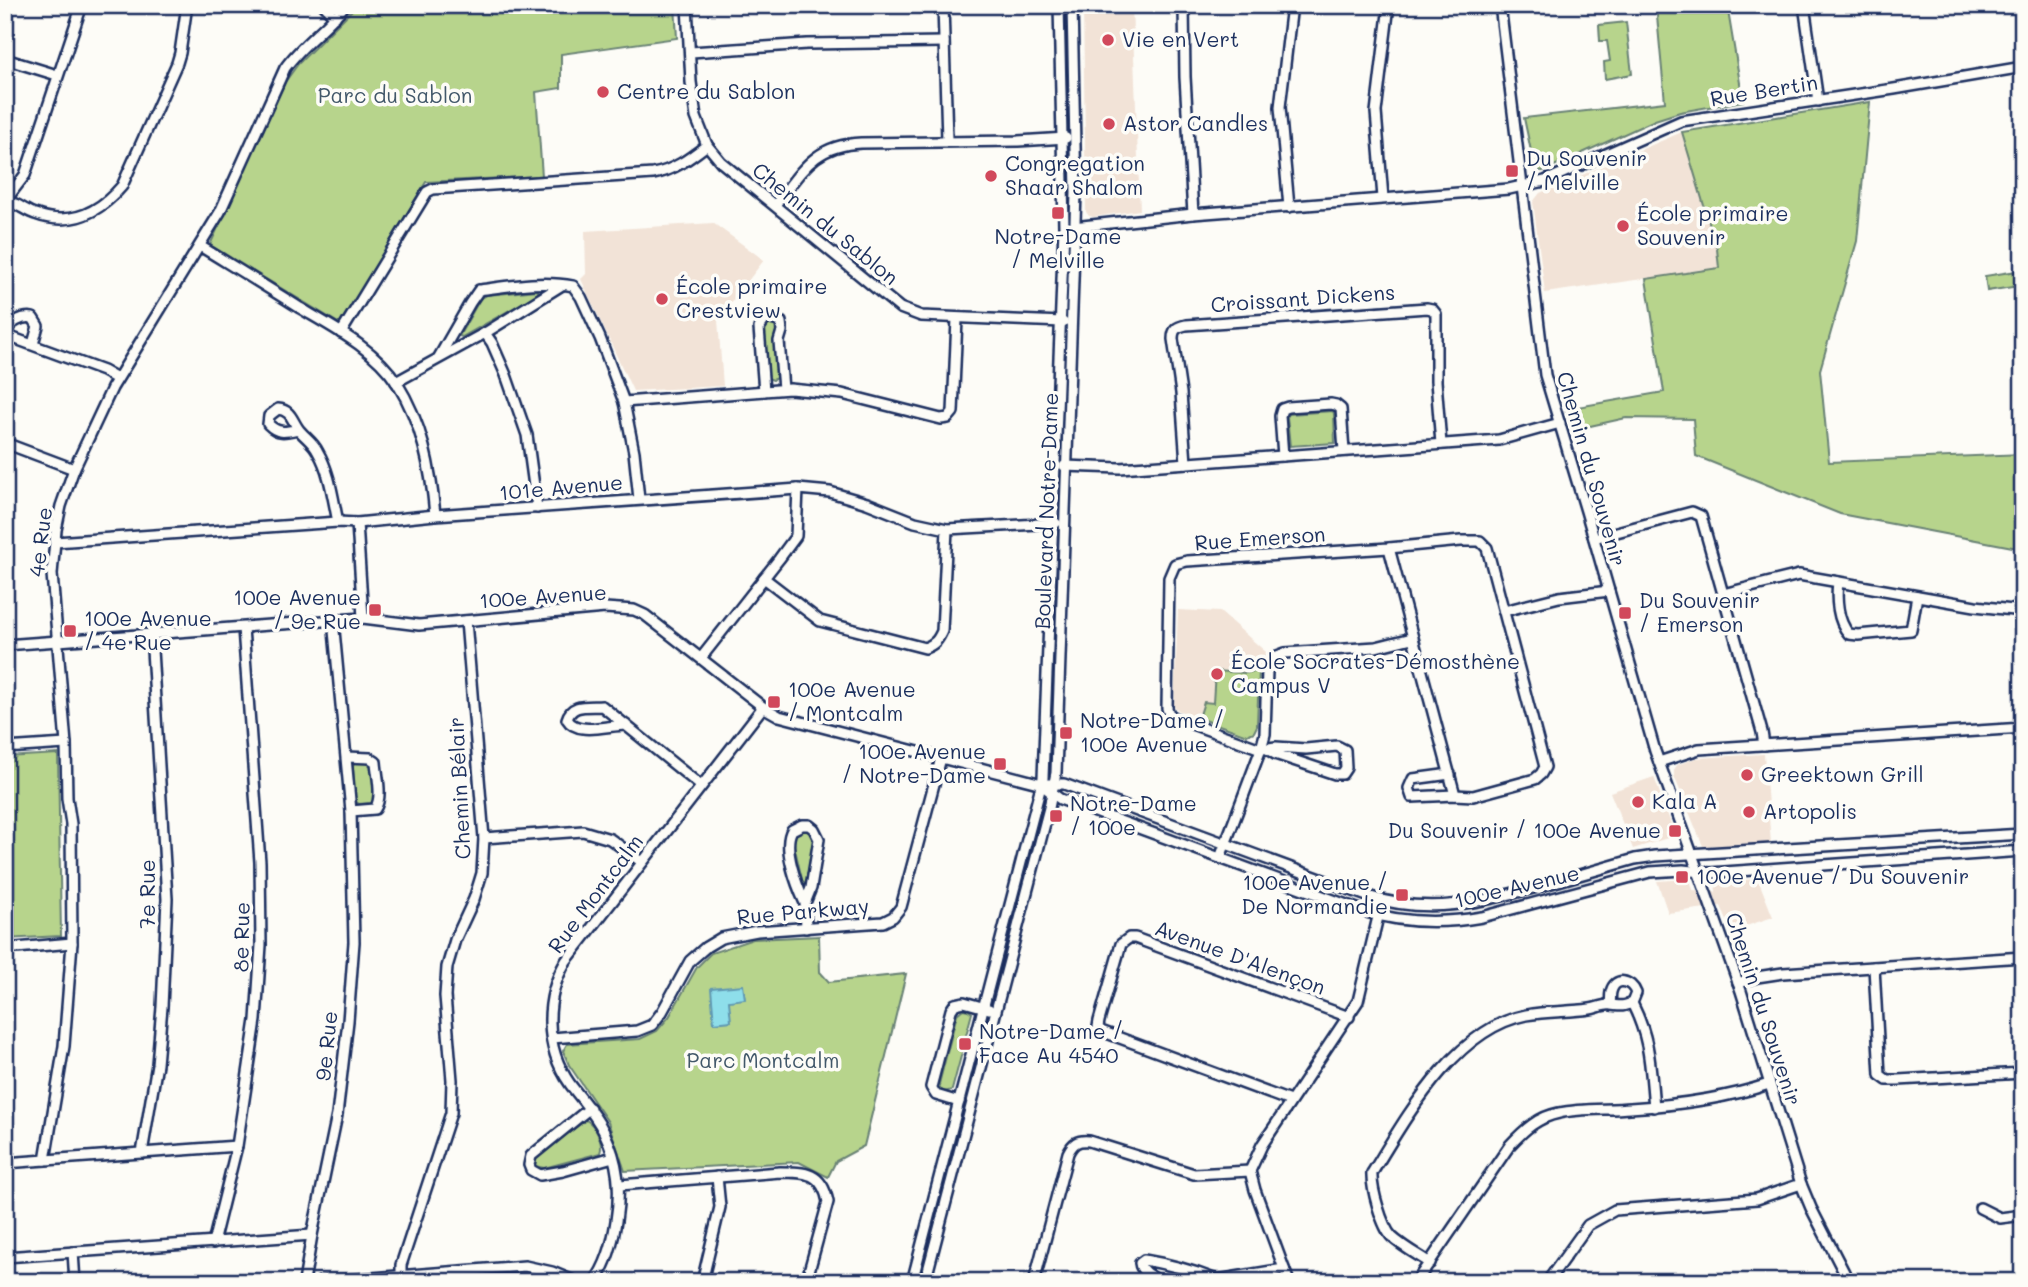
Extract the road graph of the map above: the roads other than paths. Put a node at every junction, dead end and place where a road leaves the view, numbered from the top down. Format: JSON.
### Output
{"nodes":[{"id":1,"x":82,"y":5,"type":"edge"},
{"id":2,"x":187,"y":5,"type":"edge"},
{"id":3,"x":324,"y":5,"type":"edge"},
{"id":4,"x":345,"y":5,"type":"edge"},
{"id":5,"x":687,"y":5,"type":"edge"},
{"id":6,"x":943,"y":5,"type":"edge"},
{"id":7,"x":1059,"y":5,"type":"edge"},
{"id":8,"x":1072,"y":5,"type":"edge"},
{"id":9,"x":1184,"y":5,"type":"edge"},
{"id":10,"x":1292,"y":5,"type":"edge"},
{"id":11,"x":1389,"y":5,"type":"edge"},
{"id":12,"x":1500,"y":5,"type":"edge"},
{"id":13,"x":1804,"y":5,"type":"edge"},
{"id":14,"x":335,"y":17,"type":"junction"},
{"id":15,"x":944,"y":42,"type":"junction"},
{"id":16,"x":691,"y":52,"type":"junction"},
{"id":17,"x":5,"y":59,"type":"edge"},
{"id":18,"x":2023,"y":67,"type":"edge"},
{"id":19,"x":57,"y":75,"type":"junction"},
{"id":20,"x":1818,"y":101,"type":"junction"},
{"id":21,"x":1062,"y":138,"type":"junction"},
{"id":22,"x":1075,"y":138,"type":"junction"},
{"id":23,"x":947,"y":141,"type":"junction"},
{"id":24,"x":708,"y":145,"type":"junction"},
{"id":25,"x":1522,"y":187,"type":"junction"},
{"id":26,"x":1383,"y":198,"type":"junction"},
{"id":27,"x":5,"y":201,"type":"edge"},
{"id":28,"x":775,"y":205,"type":"junction"},
{"id":29,"x":1289,"y":207,"type":"junction"},
{"id":30,"x":1193,"y":214,"type":"junction"},
{"id":31,"x":1064,"y":227,"type":"junction"},
{"id":32,"x":1075,"y":227,"type":"junction"},
{"id":33,"x":200,"y":246,"type":"junction"},
{"id":34,"x":564,"y":284,"type":"junction"},
{"id":35,"x":957,"y":319,"type":"junction"},
{"id":36,"x":1060,"y":323,"type":"junction"},
{"id":37,"x":1072,"y":323,"type":"junction"},
{"id":38,"x":5,"y":333,"type":"edge"},
{"id":39,"x":341,"y":333,"type":"junction"},
{"id":40,"x":485,"y":333,"type":"junction"},
{"id":41,"x":33,"y":344,"type":"junction"},
{"id":42,"x":439,"y":357,"type":"junction"},
{"id":43,"x":117,"y":379,"type":"junction"},
{"id":44,"x":396,"y":382,"type":"junction"},
{"id":45,"x":783,"y":389,"type":"junction"},
{"id":46,"x":764,"y":391,"type":"junction"},
{"id":47,"x":624,"y":402,"type":"junction"},
{"id":48,"x":1560,"y":423,"type":"junction"},
{"id":49,"x":298,"y":429,"type":"dead end"},
{"id":50,"x":5,"y":443,"type":"edge"},
{"id":51,"x":1441,"y":444,"type":"junction"},
{"id":52,"x":1344,"y":451,"type":"junction"},
{"id":53,"x":1283,"y":456,"type":"junction"},
{"id":54,"x":1186,"y":463,"type":"junction"},
{"id":55,"x":1055,"y":465,"type":"junction"},
{"id":56,"x":1066,"y":466,"type":"junction"},
{"id":57,"x":74,"y":469,"type":"junction"},
{"id":58,"x":798,"y":488,"type":"junction"},
{"id":59,"x":639,"y":499,"type":"junction"},
{"id":60,"x":537,"y":508,"type":"junction"},
{"id":61,"x":435,"y":515,"type":"junction"},
{"id":62,"x":338,"y":522,"type":"junction"},
{"id":63,"x":357,"y":523,"type":"junction"},
{"id":64,"x":1053,"y":523,"type":"junction"},
{"id":65,"x":1064,"y":523,"type":"junction"},
{"id":66,"x":947,"y":528,"type":"junction"},
{"id":67,"x":1594,"y":538,"type":"junction"},
{"id":68,"x":55,"y":542,"type":"junction"},
{"id":69,"x":1389,"y":548,"type":"junction"},
{"id":70,"x":764,"y":578,"type":"junction"},
{"id":71,"x":1838,"y":582,"type":"junction"},
{"id":72,"x":1609,"y":591,"type":"junction"},
{"id":73,"x":1723,"y":594,"type":"junction"},
{"id":74,"x":1917,"y":596,"type":"junction"},
{"id":75,"x":1504,"y":611,"type":"junction"},
{"id":76,"x":2023,"y":611,"type":"edge"},
{"id":77,"x":363,"y":618,"type":"junction"},
{"id":78,"x":333,"y":620,"type":"junction"},
{"id":79,"x":466,"y":621,"type":"junction"},
{"id":80,"x":243,"y":628,"type":"junction"},
{"id":81,"x":151,"y":634,"type":"junction"},
{"id":82,"x":1412,"y":638,"type":"junction"},
{"id":83,"x":56,"y":641,"type":"junction"},
{"id":84,"x":5,"y":645,"type":"edge"},
{"id":85,"x":701,"y":658,"type":"junction"},
{"id":86,"x":763,"y":707,"type":"junction"},
{"id":87,"x":626,"y":725,"type":"junction"},
{"id":88,"x":2023,"y":728,"type":"edge"},
{"id":89,"x":66,"y":744,"type":"junction"},
{"id":90,"x":1764,"y":745,"type":"junction"},
{"id":91,"x":5,"y":748,"type":"edge"},
{"id":92,"x":1264,"y":749,"type":"junction"},
{"id":93,"x":347,"y":757,"type":"junction"},
{"id":94,"x":941,"y":758,"type":"junction"},
{"id":95,"x":1659,"y":762,"type":"junction"},
{"id":96,"x":1450,"y":774,"type":"junction"},
{"id":97,"x":1042,"y":784,"type":"junction"},
{"id":98,"x":701,"y":786,"type":"junction"},
{"id":99,"x":1053,"y":788,"type":"junction"},
{"id":100,"x":1455,"y":795,"type":"junction"},
{"id":101,"x":351,"y":811,"type":"junction"},
{"id":102,"x":2023,"y":834,"type":"edge"},
{"id":103,"x":484,"y":838,"type":"junction"},
{"id":104,"x":1225,"y":844,"type":"junction"},
{"id":105,"x":2023,"y":850,"type":"edge"},
{"id":106,"x":1692,"y":854,"type":"junction"},
{"id":107,"x":1220,"y":858,"type":"junction"},
{"id":108,"x":642,"y":862,"type":"junction"},
{"id":109,"x":1699,"y":872,"type":"junction"},
{"id":110,"x":1382,"y":900,"type":"junction"},
{"id":111,"x":805,"y":902,"type":"junction"},
{"id":112,"x":1379,"y":915,"type":"junction"},
{"id":113,"x":806,"y":928,"type":"junction"},
{"id":114,"x":72,"y":943,"type":"junction"},
{"id":115,"x":5,"y":948,"type":"edge"},
{"id":116,"x":2023,"y":957,"type":"edge"},
{"id":117,"x":1874,"y":967,"type":"junction"},
{"id":118,"x":1738,"y":983,"type":"junction"},
{"id":119,"x":1632,"y":1003,"type":"junction"},
{"id":120,"x":1611,"y":1004,"type":"junction"},
{"id":121,"x":984,"y":1007,"type":"junction"},
{"id":122,"x":996,"y":1011,"type":"junction"},
{"id":123,"x":1349,"y":1017,"type":"junction"},
{"id":124,"x":552,"y":1038,"type":"junction"},
{"id":125,"x":2023,"y":1073,"type":"edge"},
{"id":126,"x":1769,"y":1084,"type":"junction"},
{"id":127,"x":1290,"y":1101,"type":"junction"},
{"id":128,"x":960,"y":1102,"type":"junction"},
{"id":129,"x":1654,"y":1107,"type":"junction"},
{"id":130,"x":590,"y":1108,"type":"junction"},
{"id":131,"x":237,"y":1146,"type":"junction"},
{"id":132,"x":142,"y":1153,"type":"junction"},
{"id":133,"x":613,"y":1157,"type":"junction"},
{"id":134,"x":45,"y":1160,"type":"junction"},
{"id":135,"x":5,"y":1163,"type":"edge"},
{"id":136,"x":1250,"y":1171,"type":"junction"},
{"id":137,"x":717,"y":1177,"type":"junction"},
{"id":138,"x":1801,"y":1184,"type":"junction"},
{"id":139,"x":620,"y":1185,"type":"junction"},
{"id":140,"x":1980,"y":1208,"type":"dead end"},
{"id":141,"x":2023,"y":1215,"type":"edge"},
{"id":142,"x":312,"y":1235,"type":"junction"},
{"id":143,"x":213,"y":1243,"type":"junction"},
{"id":144,"x":73,"y":1252,"type":"junction"},
{"id":145,"x":5,"y":1257,"type":"edge"},
{"id":146,"x":1430,"y":1263,"type":"junction"},
{"id":147,"x":1284,"y":1269,"type":"junction"},
{"id":148,"x":401,"y":1274,"type":"junction"},
{"id":149,"x":1212,"y":1280,"type":"edge"},
{"id":150,"x":75,"y":1282,"type":"edge"},
{"id":151,"x":304,"y":1282,"type":"edge"},
{"id":152,"x":320,"y":1282,"type":"edge"},
{"id":153,"x":576,"y":1282,"type":"edge"},
{"id":154,"x":594,"y":1282,"type":"edge"},
{"id":155,"x":702,"y":1282,"type":"edge"},
{"id":156,"x":806,"y":1282,"type":"edge"},
{"id":157,"x":912,"y":1282,"type":"edge"},
{"id":158,"x":925,"y":1282,"type":"edge"},
{"id":159,"x":1034,"y":1282,"type":"edge"},
{"id":160,"x":1161,"y":1282,"type":"edge"},
{"id":161,"x":1289,"y":1282,"type":"edge"},
{"id":162,"x":1416,"y":1282,"type":"edge"},
{"id":163,"x":1547,"y":1282,"type":"edge"},
{"id":164,"x":1849,"y":1282,"type":"edge"}],
"edges":[{"from":1,"to":19,"type":"street"},
{"from":2,"to":27,"type":"street"},
{"from":3,"to":14,"type":"street"},
{"from":4,"to":14,"type":"street","name":"4e Rue"},
{"from":5,"to":16,"type":"street","name":"Chemin du Sablon"},
{"from":6,"to":15,"type":"street"},
{"from":7,"to":21,"type":"street","name":"Boulevard Notre-Dame"},
{"from":8,"to":22,"type":"street","name":"Boulevard Notre-Dame"},
{"from":9,"to":30,"type":"street"},
{"from":10,"to":29,"type":"street"},
{"from":11,"to":26,"type":"street"},
{"from":12,"to":25,"type":"street","name":"Chemin du Souvenir"},
{"from":13,"to":20,"type":"street"},
{"from":14,"to":33,"type":"street","name":"4e Rue"},
{"from":15,"to":16,"type":"street"},
{"from":15,"to":23,"type":"street"},
{"from":16,"to":24,"type":"street","name":"Chemin du Sablon"},
{"from":17,"to":19,"type":"street"},
{"from":18,"to":20,"type":"street","name":"Rue Bertin"},
{"from":19,"to":27,"type":"street"},
{"from":20,"to":25,"type":"street","name":"Rue Bertin"},
{"from":21,"to":22,"type":"street"},
{"from":21,"to":23,"type":"street"},
{"from":21,"to":31,"type":"street","name":"Boulevard Notre-Dame"},
{"from":22,"to":32,"type":"street","name":"Boulevard Notre-Dame"},
{"from":23,"to":28,"type":"street"},
{"from":24,"to":28,"type":"street","name":"Chemin du Sablon"},
{"from":24,"to":39,"type":"street"},
{"from":25,"to":26,"type":"street","name":"Rue Bertin"},
{"from":25,"to":48,"type":"street","name":"Chemin du Souvenir"},
{"from":26,"to":29,"type":"street","name":"Rue Bertin"},
{"from":28,"to":35,"type":"street","name":"Chemin du Sablon"},
{"from":29,"to":30,"type":"street","name":"Rue Bertin"},
{"from":30,"to":32,"type":"street","name":"Rue Bertin"},
{"from":31,"to":32,"type":"street","name":"Rue Bertin"},
{"from":31,"to":36,"type":"street","name":"Boulevard Notre-Dame"},
{"from":32,"to":37,"type":"street","name":"Boulevard Notre-Dame"},
{"from":33,"to":39,"type":"street"},
{"from":33,"to":43,"type":"street","name":"4e Rue"},
{"from":34,"to":40,"type":"street"},
{"from":34,"to":42,"type":"street"},
{"from":34,"to":47,"type":"street"},
{"from":35,"to":36,"type":"street","name":"Chemin du Sablon"},
{"from":35,"to":45,"type":"street"},
{"from":36,"to":37,"type":"street","name":"Chemin du Sablon"},
{"from":36,"to":55,"type":"street","name":"Boulevard Notre-Dame"},
{"from":37,"to":56,"type":"street","name":"Boulevard Notre-Dame"},
{"from":38,"to":41,"type":"street"},
{"from":38,"to":41,"type":"street"},
{"from":39,"to":44,"type":"street"},
{"from":40,"to":42,"type":"street"},
{"from":40,"to":60,"type":"street"},
{"from":41,"to":43,"type":"street"},
{"from":42,"to":44,"type":"street"},
{"from":43,"to":57,"type":"street","name":"4e Rue"},
{"from":44,"to":61,"type":"street"},
{"from":45,"to":46,"type":"street"},
{"from":45,"to":46,"type":"street"},
{"from":46,"to":47,"type":"street"},
{"from":47,"to":59,"type":"street"},
{"from":48,"to":51,"type":"street"},
{"from":48,"to":67,"type":"street","name":"Chemin du Souvenir"},
{"from":49,"to":62,"type":"street"},
{"from":50,"to":57,"type":"street"},
{"from":51,"to":52,"type":"street"},
{"from":51,"to":54,"type":"street","name":"Croissant Dickens"},
{"from":52,"to":53,"type":"street"},
{"from":52,"to":53,"type":"street"},
{"from":53,"to":54,"type":"street"},
{"from":54,"to":56,"type":"street"},
{"from":55,"to":56,"type":"street"},
{"from":55,"to":64,"type":"street","name":"Boulevard Notre-Dame"},
{"from":56,"to":65,"type":"street","name":"Boulevard Notre-Dame"},
{"from":57,"to":68,"type":"street","name":"4e Rue"},
{"from":58,"to":59,"type":"street","name":"101e Avenue"},
{"from":58,"to":66,"type":"street","name":"101e Avenue"},
{"from":58,"to":70,"type":"street"},
{"from":59,"to":60,"type":"street","name":"101e Avenue"},
{"from":60,"to":61,"type":"street","name":"101e Avenue"},
{"from":61,"to":63,"type":"street","name":"101e Avenue"},
{"from":62,"to":63,"type":"street","name":"101e Avenue"},
{"from":62,"to":68,"type":"street","name":"101e Avenue"},
{"from":63,"to":77,"type":"street"},
{"from":64,"to":65,"type":"street","name":"101e Avenue"},
{"from":64,"to":66,"type":"street","name":"101e Avenue"},
{"from":64,"to":97,"type":"street","name":"Boulevard Notre-Dame"},
{"from":65,"to":99,"type":"street","name":"Boulevard Notre-Dame"},
{"from":66,"to":70,"type":"street"},
{"from":67,"to":72,"type":"street","name":"Chemin du Souvenir"},
{"from":67,"to":73,"type":"street"},
{"from":68,"to":83,"type":"street","name":"4e Rue"},
{"from":69,"to":75,"type":"street","name":"Rue Emerson"},
{"from":69,"to":82,"type":"street"},
{"from":69,"to":92,"type":"street","name":"Rue Emerson"},
{"from":70,"to":85,"type":"street"},
{"from":71,"to":73,"type":"street"},
{"from":71,"to":74,"type":"street"},
{"from":71,"to":74,"type":"street"},
{"from":72,"to":75,"type":"street"},
{"from":72,"to":95,"type":"street","name":"Chemin du Souvenir"},
{"from":73,"to":90,"type":"street"},
{"from":74,"to":76,"type":"street"},
{"from":75,"to":100,"type":"street","name":"Rue Emerson"},
{"from":77,"to":78,"type":"street","name":"100e Avenue"},
{"from":77,"to":79,"type":"street","name":"100e Avenue"},
{"from":78,"to":80,"type":"street","name":"100e Avenue"},
{"from":78,"to":93,"type":"street","name":"9e Rue"},
{"from":79,"to":85,"type":"street","name":"100e Avenue"},
{"from":79,"to":103,"type":"street","name":"Chemin Bélair"},
{"from":80,"to":81,"type":"street","name":"100e Avenue"},
{"from":80,"to":131,"type":"street","name":"8e Rue"},
{"from":81,"to":83,"type":"street","name":"100e Avenue"},
{"from":81,"to":132,"type":"street","name":"7e Rue"},
{"from":82,"to":92,"type":"street"},
{"from":82,"to":96,"type":"street"},
{"from":83,"to":84,"type":"street","name":"100e Avenue"},
{"from":83,"to":89,"type":"street","name":"4e Rue"},
{"from":85,"to":86,"type":"street","name":"100e Avenue"},
{"from":86,"to":94,"type":"street","name":"100e Avenue"},
{"from":86,"to":98,"type":"street","name":"Rue Montcalm"},
{"from":87,"to":87,"type":"street"},
{"from":87,"to":98,"type":"street"},
{"from":88,"to":90,"type":"street"},
{"from":89,"to":91,"type":"street"},
{"from":89,"to":114,"type":"street","name":"4e Rue"},
{"from":90,"to":95,"type":"street"},
{"from":92,"to":92,"type":"street"},
{"from":92,"to":104,"type":"street"},
{"from":93,"to":101,"type":"street","name":"9e Rue"},
{"from":93,"to":101,"type":"street"},
{"from":94,"to":97,"type":"street","name":"100e Avenue"},
{"from":94,"to":113,"type":"street","name":"Rue Parkway"},
{"from":95,"to":106,"type":"street","name":"Chemin du Souvenir"},
{"from":96,"to":100,"type":"street"},
{"from":96,"to":100,"type":"street","name":"Rue Emerson"},
{"from":97,"to":99,"type":"street","name":"100e Avenue"},
{"from":97,"to":121,"type":"street","name":"Boulevard Notre-Dame"},
{"from":98,"to":108,"type":"street","name":"Rue Montcalm"},
{"from":99,"to":104,"type":"street","name":"100e Avenue"},
{"from":99,"to":107,"type":"street","name":"100e Avenue"},
{"from":99,"to":122,"type":"street","name":"Boulevard Notre-Dame"},
{"from":101,"to":142,"type":"street","name":"9e Rue"},
{"from":102,"to":106,"type":"street","name":"100e Avenue"},
{"from":103,"to":108,"type":"street"},
{"from":103,"to":148,"type":"street","name":"Chemin Bélair"},
{"from":104,"to":107,"type":"street"},
{"from":104,"to":110,"type":"street","name":"100e Avenue"},
{"from":105,"to":109,"type":"street","name":"100e Avenue"},
{"from":106,"to":109,"type":"street","name":"Chemin du Souvenir"},
{"from":106,"to":110,"type":"street","name":"100e Avenue"},
{"from":107,"to":112,"type":"street","name":"100e Avenue"},
{"from":108,"to":124,"type":"street","name":"Rue Montcalm"},
{"from":109,"to":112,"type":"street","name":"100e Avenue"},
{"from":109,"to":118,"type":"street","name":"Chemin du Souvenir"},
{"from":110,"to":112,"type":"street"},
{"from":111,"to":111,"type":"street"},
{"from":111,"to":113,"type":"street"},
{"from":112,"to":123,"type":"street"},
{"from":113,"to":124,"type":"street","name":"Rue Parkway"},
{"from":114,"to":115,"type":"street"},
{"from":114,"to":134,"type":"street","name":"4e Rue"},
{"from":116,"to":117,"type":"street"},
{"from":117,"to":118,"type":"street"},
{"from":117,"to":125,"type":"street"},
{"from":118,"to":126,"type":"street","name":"Chemin du Souvenir"},
{"from":119,"to":120,"type":"street"},
{"from":119,"to":120,"type":"street"},
{"from":119,"to":129,"type":"street"},
{"from":120,"to":146,"type":"street"},
{"from":121,"to":122,"type":"street"},
{"from":121,"to":128,"type":"street","name":"Boulevard Notre-Dame"},
{"from":121,"to":128,"type":"street"},
{"from":122,"to":158,"type":"street","name":"Boulevard Notre-Dame"},
{"from":123,"to":127,"type":"street"},
{"from":123,"to":127,"type":"street","name":"Avenue D'Alençon"},
{"from":124,"to":130,"type":"street","name":"Rue Montcalm"},
{"from":126,"to":129,"type":"street"},
{"from":126,"to":138,"type":"street","name":"Chemin du Souvenir"},
{"from":127,"to":136,"type":"street"},
{"from":128,"to":157,"type":"street","name":"Boulevard Notre-Dame"},
{"from":129,"to":146,"type":"street"},
{"from":130,"to":133,"type":"street","name":"Rue Montcalm"},
{"from":130,"to":133,"type":"street"},
{"from":131,"to":132,"type":"street"},
{"from":131,"to":143,"type":"street","name":"8e Rue"},
{"from":132,"to":134,"type":"street"},
{"from":133,"to":139,"type":"street","name":"Rue Montcalm"},
{"from":134,"to":135,"type":"street"},
{"from":136,"to":147,"type":"street"},
{"from":136,"to":159,"type":"street"},
{"from":137,"to":139,"type":"street"},
{"from":137,"to":155,"type":"street"},
{"from":137,"to":156,"type":"street"},
{"from":138,"to":163,"type":"street"},
{"from":138,"to":164,"type":"street","name":"Chemin du Souvenir"},
{"from":139,"to":154,"type":"street","name":"Rue Montcalm"},
{"from":140,"to":141,"type":"street"},
{"from":142,"to":143,"type":"street"},
{"from":142,"to":151,"type":"street","name":"9e Rue"},
{"from":143,"to":144,"type":"street"},
{"from":144,"to":145,"type":"street"},
{"from":144,"to":150,"type":"street"},
{"from":146,"to":162,"type":"street"},
{"from":147,"to":149,"type":"street"},
{"from":147,"to":161,"type":"street"},
{"from":148,"to":152,"type":"street"},
{"from":148,"to":153,"type":"street"},
{"from":149,"to":160,"type":"street"}]}
